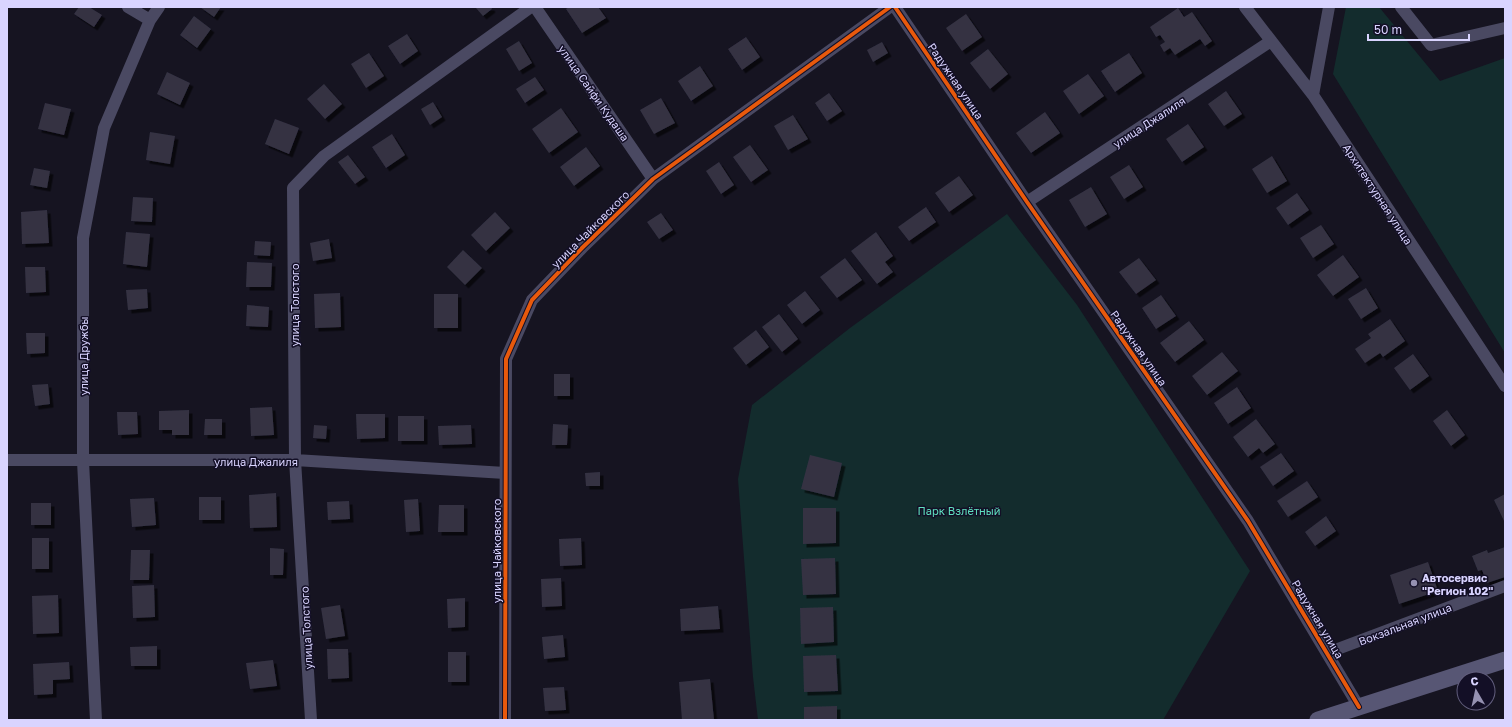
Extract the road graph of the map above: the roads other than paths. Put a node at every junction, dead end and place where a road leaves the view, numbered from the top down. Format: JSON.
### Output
{"nodes":[{"id":1,"x":128,"y":7,"type":"edge"},
{"id":2,"x":159,"y":7,"type":"edge"},
{"id":3,"x":531,"y":7,"type":"edge"},
{"id":4,"x":535,"y":7,"type":"edge"},
{"id":5,"x":890,"y":7,"type":"edge"},
{"id":6,"x":895,"y":7,"type":"edge"},
{"id":7,"x":1245,"y":7,"type":"edge"},
{"id":8,"x":1329,"y":7,"type":"edge"},
{"id":9,"x":1401,"y":7,"type":"edge"},
{"id":10,"x":150,"y":20,"type":"junction"},
{"id":11,"x":1505,"y":28,"type":"edge"},
{"id":12,"x":1271,"y":41,"type":"junction"},
{"id":13,"x":1313,"y":95,"type":"junction"},
{"id":14,"x":653,"y":179,"type":"junction"},
{"id":15,"x":1027,"y":202,"type":"junction"},
{"id":16,"x":1505,"y":386,"type":"edge"},
{"id":17,"x":7,"y":460,"type":"edge"},
{"id":18,"x":83,"y":460,"type":"junction"},
{"id":19,"x":296,"y":460,"type":"junction"},
{"id":20,"x":505,"y":473,"type":"junction"},
{"id":21,"x":1505,"y":586,"type":"edge"},
{"id":22,"x":1327,"y":653,"type":"junction"},
{"id":23,"x":1505,"y":660,"type":"edge"},
{"id":24,"x":1359,"y":706,"type":"junction"},
{"id":25,"x":96,"y":720,"type":"edge"},
{"id":26,"x":311,"y":720,"type":"edge"},
{"id":27,"x":505,"y":720,"type":"edge"},
{"id":28,"x":1318,"y":720,"type":"edge"}],
"edges":[{"from":1,"to":10,"type":"street"},
{"from":2,"to":10,"type":"street","name":"улица Дружбы"},
{"from":3,"to":19,"type":"street","name":"улица Толстого"},
{"from":4,"to":14,"type":"street","name":"улица Сайфи Кудаша"},
{"from":5,"to":14,"type":"street","name":"улица Чайковского"},
{"from":6,"to":15,"type":"street","name":"Радужная улица"},
{"from":7,"to":12,"type":"street","name":"Архитектурная улица"},
{"from":8,"to":13,"type":"street"},
{"from":9,"to":11,"type":"street"},
{"from":10,"to":18,"type":"street","name":"улица Дружбы"},
{"from":12,"to":13,"type":"street","name":"Архитектурная улица"},
{"from":12,"to":15,"type":"street","name":"улица Джалиля"},
{"from":13,"to":16,"type":"street","name":"Архитектурная улица"},
{"from":14,"to":20,"type":"street","name":"улица Чайковского"},
{"from":15,"to":22,"type":"street","name":"Радужная улица"},
{"from":17,"to":18,"type":"street","name":"улица Джалиля"},
{"from":18,"to":19,"type":"street","name":"улица Джалиля"},
{"from":18,"to":25,"type":"street","name":"улица Дружбы"},
{"from":19,"to":20,"type":"street","name":"улица Джалиля"},
{"from":19,"to":26,"type":"street","name":"улица Толстого"},
{"from":20,"to":27,"type":"street","name":"улица Чайковского"},
{"from":21,"to":22,"type":"street","name":"Вокзальная улица"},
{"from":22,"to":24,"type":"street","name":"Радужная улица"},
{"from":23,"to":24,"type":"main road"},
{"from":24,"to":28,"type":"main road"}]}
